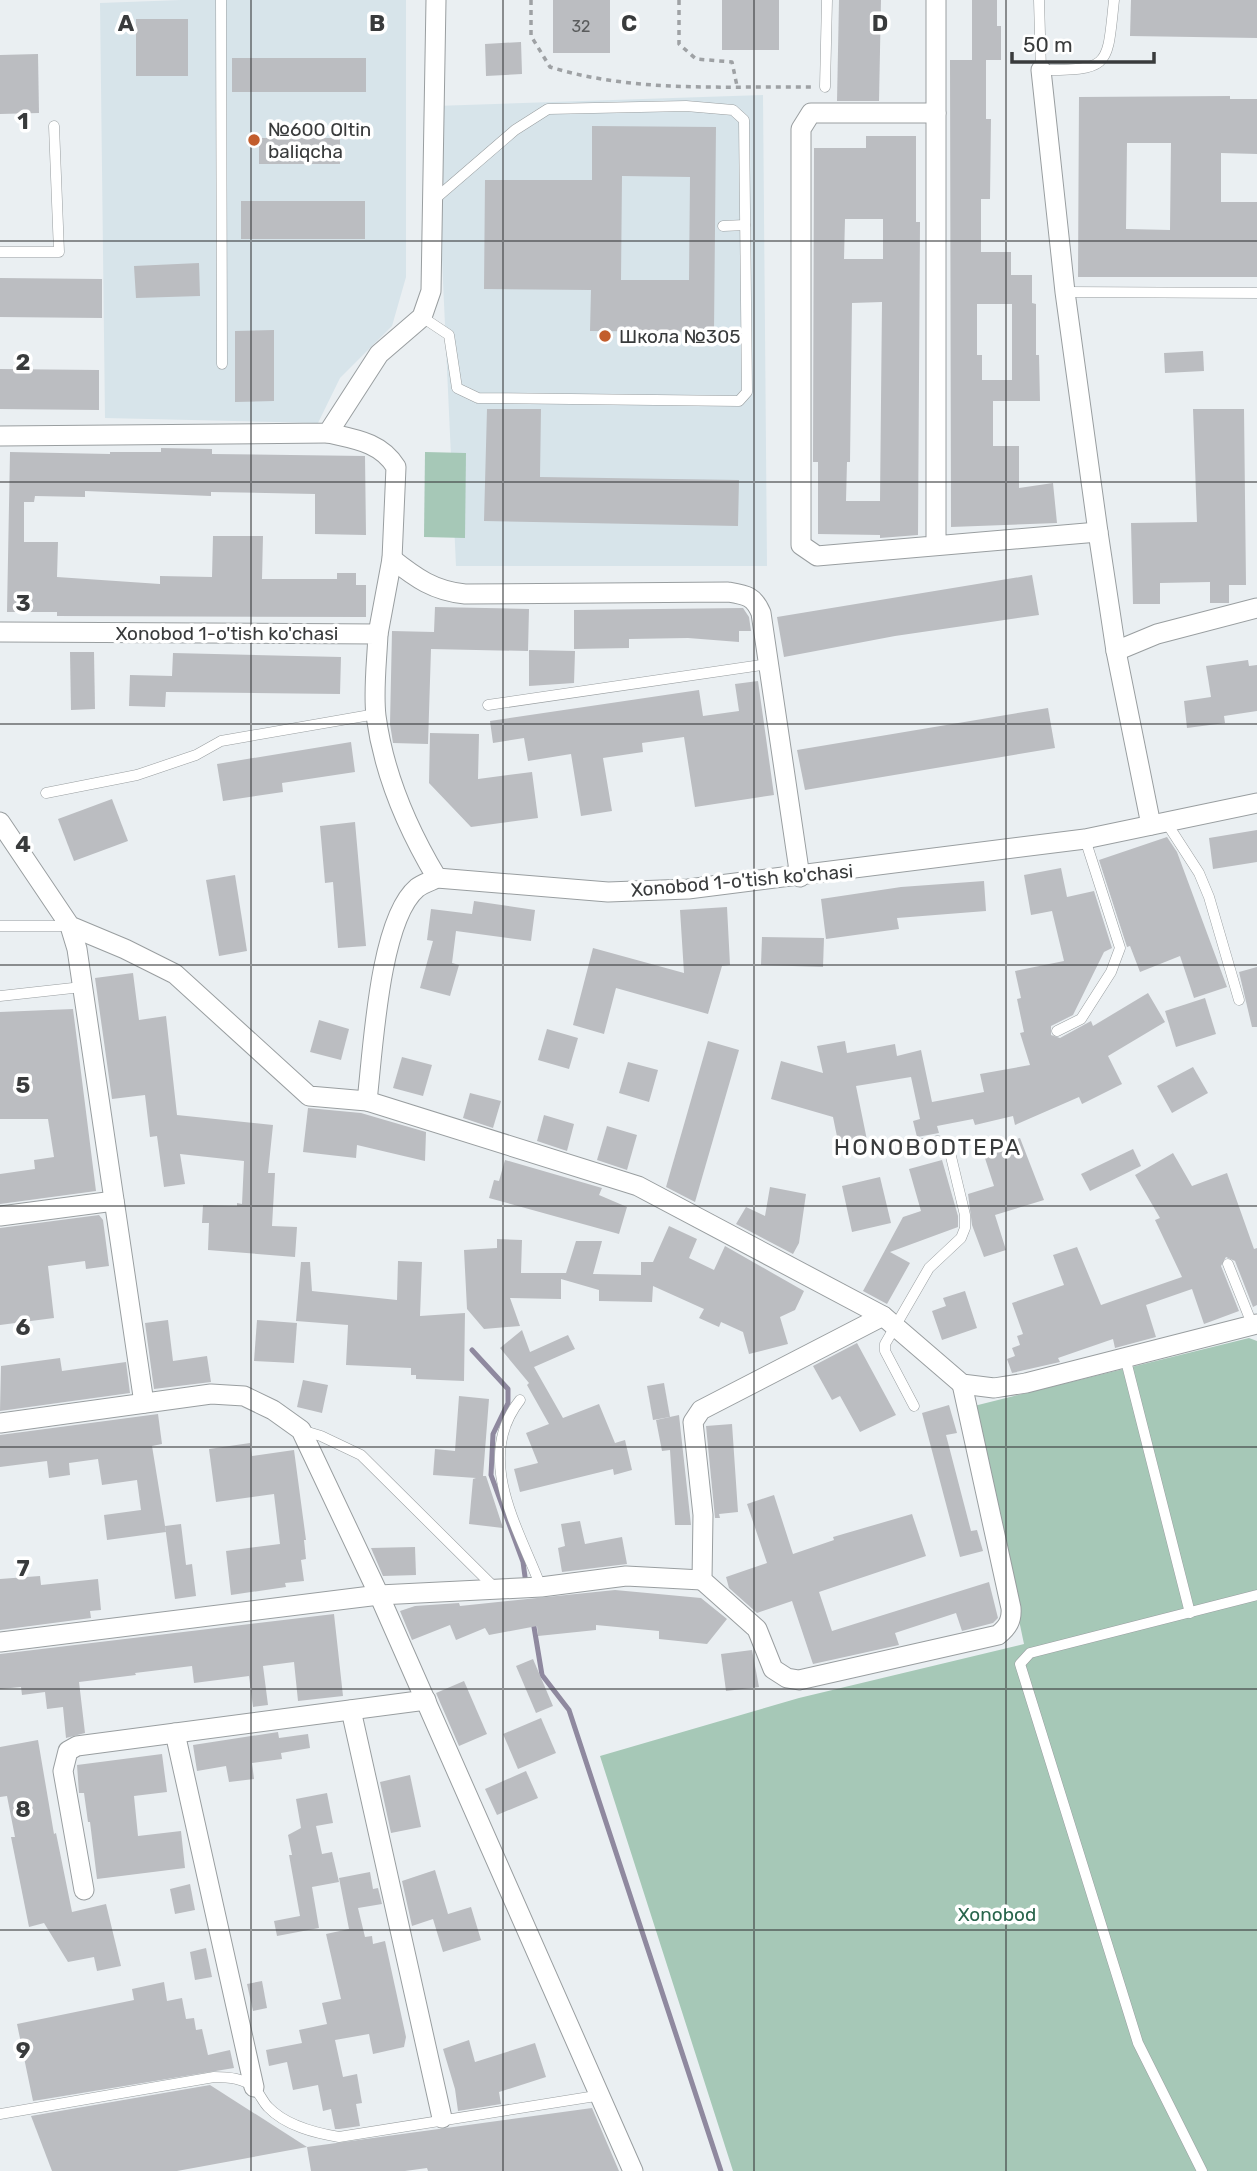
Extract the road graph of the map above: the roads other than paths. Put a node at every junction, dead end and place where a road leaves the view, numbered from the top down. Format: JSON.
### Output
{"nodes":[{"id":1,"x":220,"y":0,"type":"edge"},
{"id":2,"x":436,"y":0,"type":"edge"},
{"id":3,"x":827,"y":0,"type":"edge"},
{"id":4,"x":936,"y":0,"type":"edge"},
{"id":5,"x":1039,"y":0,"type":"edge"},
{"id":6,"x":1114,"y":0,"type":"edge"},
{"id":7,"x":1041,"y":70,"type":"junction"},
{"id":8,"x":825,"y":87,"type":"road end"},
{"id":9,"x":936,"y":113,"type":"junction"},
{"id":10,"x":54,"y":126,"type":"dead end"},
{"id":11,"x":432,"y":201,"type":"junction"},
{"id":12,"x":723,"y":226,"type":"dead end"},
{"id":13,"x":745,"y":226,"type":"junction"},
{"id":14,"x":0,"y":252,"type":"edge"},
{"id":15,"x":1065,"y":292,"type":"junction"},
{"id":16,"x":1257,"y":293,"type":"edge"},
{"id":17,"x":422,"y":317,"type":"junction"},
{"id":18,"x":222,"y":364,"type":"dead end"},
{"id":19,"x":328,"y":433,"type":"junction"},
{"id":20,"x":0,"y":436,"type":"edge"},
{"id":21,"x":1098,"y":531,"type":"junction"},
{"id":22,"x":936,"y":545,"type":"junction"},
{"id":23,"x":392,"y":559,"type":"junction"},
{"id":24,"x":1257,"y":608,"type":"edge"},
{"id":25,"x":0,"y":632,"type":"edge"},
{"id":26,"x":378,"y":634,"type":"junction"},
{"id":27,"x":1116,"y":652,"type":"junction"},
{"id":28,"x":768,"y":664,"type":"junction"},
{"id":29,"x":488,"y":705,"type":"dead end"},
{"id":30,"x":376,"y":714,"type":"junction"},
{"id":31,"x":46,"y":793,"type":"dead end"},
{"id":32,"x":1257,"y":803,"type":"edge"},
{"id":33,"x":0,"y":822,"type":"edge"},
{"id":34,"x":1158,"y":823,"type":"junction"},
{"id":35,"x":1085,"y":839,"type":"junction"},
{"id":36,"x":800,"y":877,"type":"junction"},
{"id":37,"x":437,"y":878,"type":"junction"},
{"id":38,"x":0,"y":926,"type":"edge"},
{"id":39,"x":70,"y":926,"type":"junction"},
{"id":40,"x":82,"y":987,"type":"junction"},
{"id":41,"x":0,"y":996,"type":"edge"},
{"id":42,"x":1239,"y":1000,"type":"dead end"},
{"id":43,"x":1057,"y":1031,"type":"dead end"},
{"id":44,"x":367,"y":1101,"type":"junction"},
{"id":45,"x":914,"y":1146,"type":"dead end"},
{"id":46,"x":114,"y":1201,"type":"junction"},
{"id":47,"x":0,"y":1216,"type":"edge"},
{"id":48,"x":1228,"y":1264,"type":"dead end"},
{"id":49,"x":890,"y":1320,"type":"junction"},
{"id":50,"x":1254,"y":1324,"type":"edge"},
{"id":51,"x":1125,"y":1357,"type":"junction"},
{"id":52,"x":962,"y":1384,"type":"junction"},
{"id":53,"x":520,"y":1400,"type":"dead end"},
{"id":54,"x":144,"y":1403,"type":"junction"},
{"id":55,"x":914,"y":1406,"type":"dead end"},
{"id":56,"x":0,"y":1423,"type":"edge"},
{"id":57,"x":300,"y":1430,"type":"junction"},
{"id":58,"x":702,"y":1580,"type":"junction"},
{"id":59,"x":532,"y":1587,"type":"junction"},
{"id":60,"x":495,"y":1589,"type":"junction"},
{"id":61,"x":379,"y":1595,"type":"junction"},
{"id":62,"x":1257,"y":1595,"type":"edge"},
{"id":63,"x":1190,"y":1613,"type":"junction"},
{"id":64,"x":0,"y":1642,"type":"edge"},
{"id":65,"x":426,"y":1700,"type":"junction"},
{"id":66,"x":351,"y":1710,"type":"junction"},
{"id":67,"x":175,"y":1733,"type":"junction"},
{"id":68,"x":85,"y":1890,"type":"dead end"},
{"id":69,"x":254,"y":2087,"type":"junction"},
{"id":70,"x":602,"y":2095,"type":"junction"},
{"id":71,"x":0,"y":2114,"type":"edge"},
{"id":72,"x":442,"y":2119,"type":"junction"},
{"id":73,"x":633,"y":2171,"type":"edge"},
{"id":74,"x":1202,"y":2171,"type":"edge"}],
"edges":[{"from":1,"to":18,"type":"lane"},
{"from":2,"to":11,"type":"street"},
{"from":3,"to":8,"type":"lane"},
{"from":4,"to":9,"type":"street"},
{"from":5,"to":7,"type":"lane"},
{"from":6,"to":7,"type":"lane"},
{"from":7,"to":15,"type":"street"},
{"from":9,"to":22,"type":"street"},
{"from":9,"to":22,"type":"street"},
{"from":10,"to":14,"type":"lane"},
{"from":11,"to":13,"type":"lane"},
{"from":11,"to":17,"type":"street"},
{"from":12,"to":13,"type":"lane"},
{"from":13,"to":17,"type":"lane"},
{"from":15,"to":16,"type":"lane"},
{"from":15,"to":21,"type":"street"},
{"from":17,"to":19,"type":"street"},
{"from":19,"to":20,"type":"street"},
{"from":19,"to":23,"type":"street"},
{"from":21,"to":22,"type":"street"},
{"from":21,"to":27,"type":"street"},
{"from":23,"to":26,"type":"street"},
{"from":23,"to":28,"type":"street"},
{"from":24,"to":27,"type":"street"},
{"from":25,"to":26,"type":"street","name":"Xonobod 1-o'tish ko'chasi"},
{"from":26,"to":30,"type":"street"},
{"from":27,"to":34,"type":"street"},
{"from":28,"to":29,"type":"lane"},
{"from":28,"to":36,"type":"street"},
{"from":30,"to":31,"type":"lane"},
{"from":30,"to":37,"type":"street"},
{"from":32,"to":34,"type":"street","name":"Xonobod 1-o'tish ko'chasi"},
{"from":33,"to":39,"type":"street"},
{"from":34,"to":35,"type":"street","name":"Xonobod 1-o'tish ko'chasi"},
{"from":34,"to":42,"type":"lane"},
{"from":35,"to":36,"type":"street","name":"Xonobod 1-o'tish ko'chasi"},
{"from":35,"to":43,"type":"lane"},
{"from":36,"to":37,"type":"street","name":"Xonobod 1-o'tish ko'chasi"},
{"from":37,"to":44,"type":"street"},
{"from":38,"to":39,"type":"lane"},
{"from":39,"to":40,"type":"street"},
{"from":39,"to":44,"type":"street"},
{"from":40,"to":41,"type":"lane"},
{"from":40,"to":46,"type":"street"},
{"from":44,"to":49,"type":"street"},
{"from":45,"to":49,"type":"lane"},
{"from":46,"to":47,"type":"street"},
{"from":46,"to":54,"type":"street"},
{"from":48,"to":50,"type":"lane"},
{"from":49,"to":52,"type":"street"},
{"from":49,"to":55,"type":"lane"},
{"from":49,"to":58,"type":"street"},
{"from":50,"to":51,"type":"street"},
{"from":51,"to":52,"type":"street"},
{"from":51,"to":63,"type":"lane"},
{"from":52,"to":58,"type":"street"},
{"from":53,"to":59,"type":"lane"},
{"from":54,"to":56,"type":"street"},
{"from":54,"to":57,"type":"street"},
{"from":57,"to":60,"type":"lane"},
{"from":57,"to":61,"type":"street"},
{"from":58,"to":59,"type":"street"},
{"from":59,"to":60,"type":"street"},
{"from":60,"to":61,"type":"street"},
{"from":61,"to":64,"type":"street"},
{"from":61,"to":65,"type":"street"},
{"from":62,"to":63,"type":"lane"},
{"from":63,"to":74,"type":"lane"},
{"from":65,"to":66,"type":"street"},
{"from":65,"to":70,"type":"street"},
{"from":66,"to":67,"type":"street"},
{"from":66,"to":72,"type":"street"},
{"from":67,"to":68,"type":"street"},
{"from":67,"to":69,"type":"street"},
{"from":69,"to":71,"type":"lane"},
{"from":69,"to":72,"type":"lane"},
{"from":70,"to":72,"type":"lane"},
{"from":70,"to":73,"type":"street"}]}
